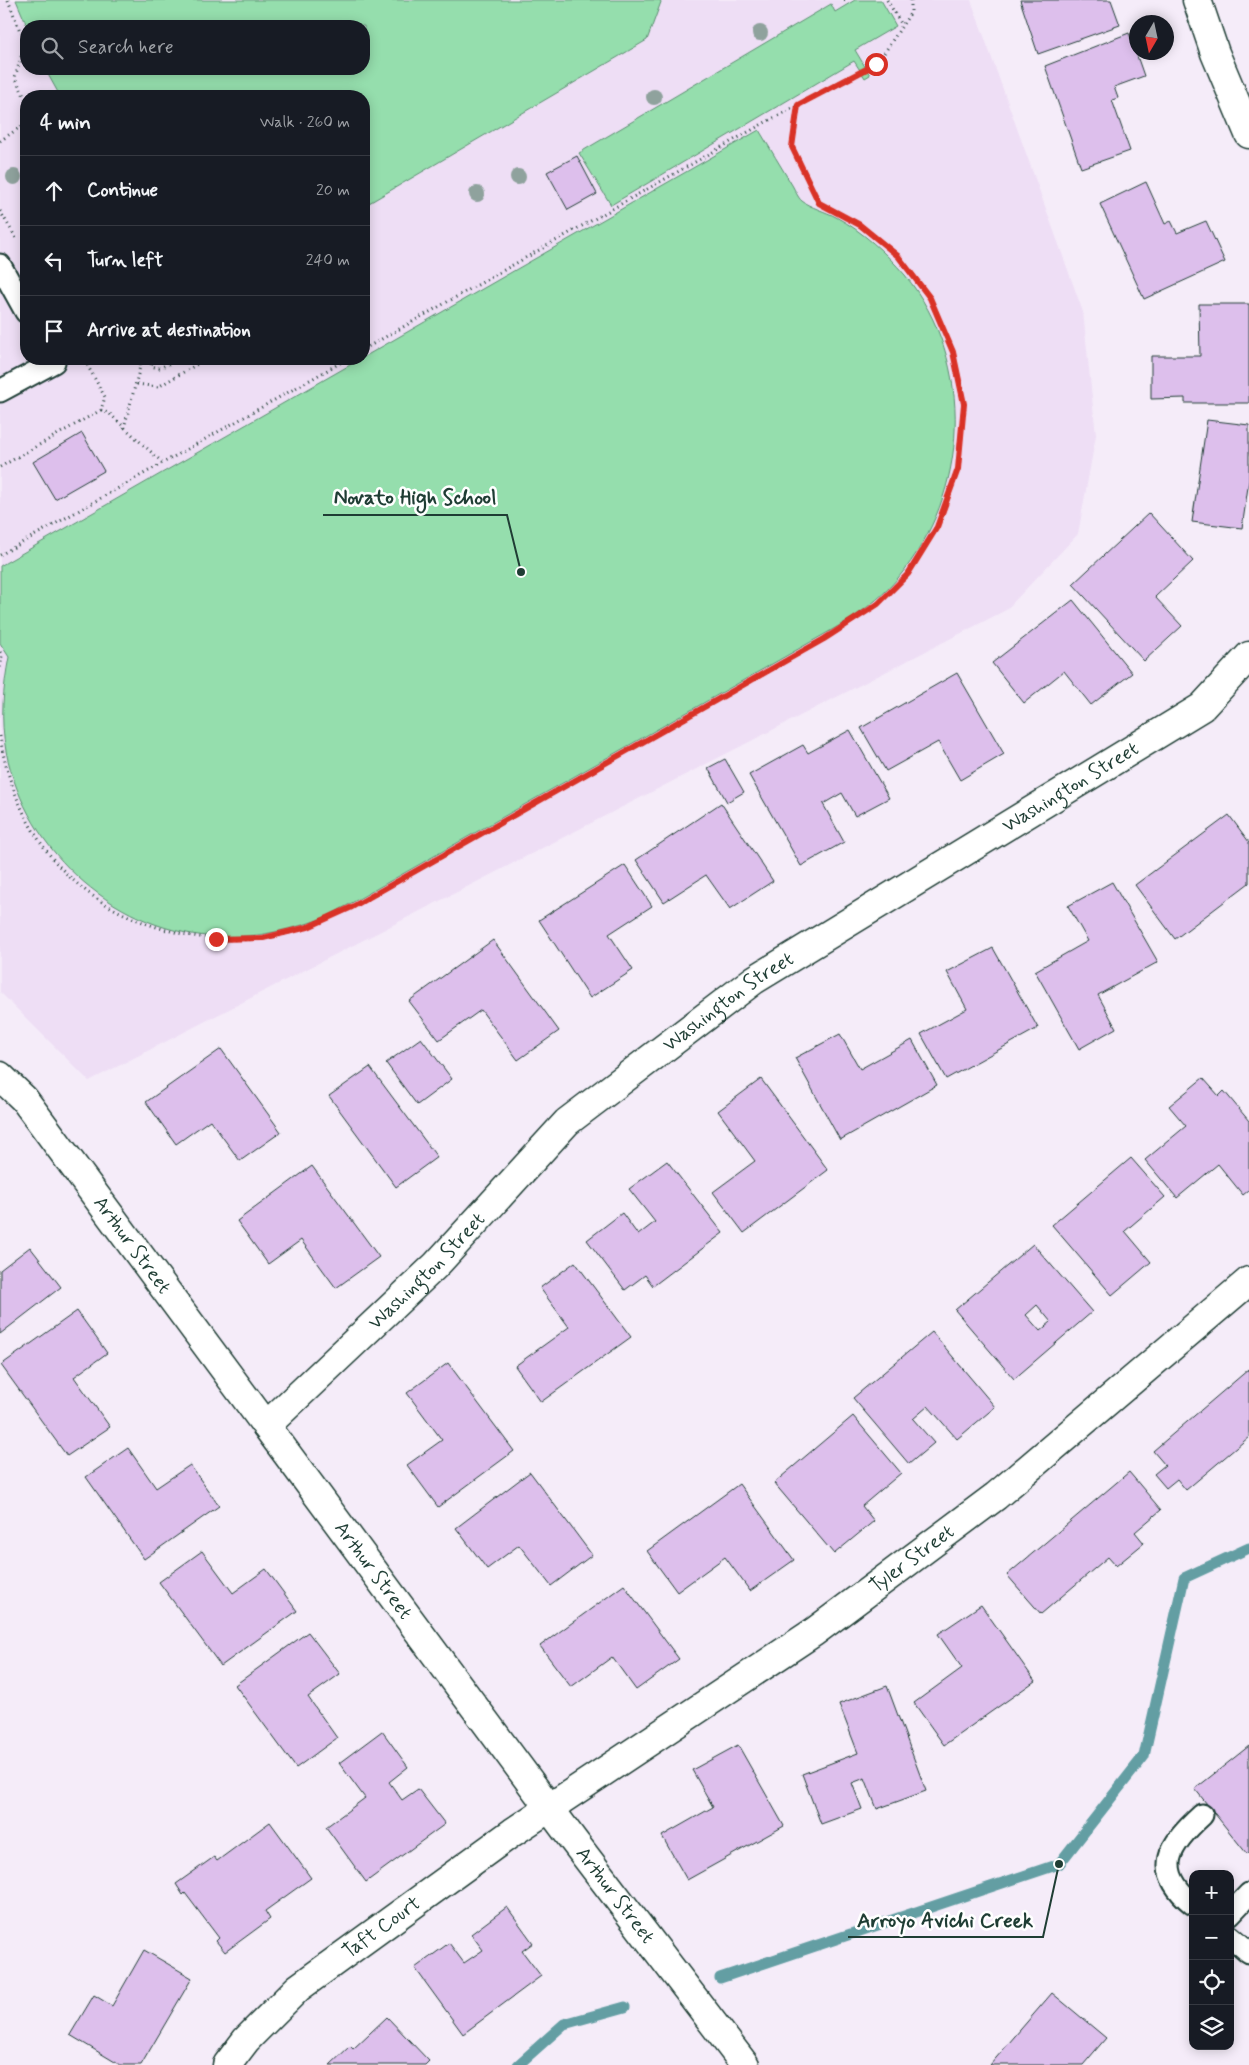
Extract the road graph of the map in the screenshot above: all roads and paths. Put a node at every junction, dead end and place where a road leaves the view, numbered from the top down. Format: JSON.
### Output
{"nodes":[{"id":1,"x":8,"y":0,"type":"edge"},
{"id":2,"x":887,"y":0,"type":"edge"},
{"id":3,"x":911,"y":0,"type":"edge"},
{"id":4,"x":1196,"y":0,"type":"edge"},
{"id":5,"x":902,"y":25,"type":"junction"},
{"id":6,"x":20,"y":31,"type":"edge"},
{"id":7,"x":20,"y":60,"type":"edge"},
{"id":8,"x":21,"y":90,"type":"edge"},
{"id":9,"x":798,"y":105,"type":"junction"},
{"id":10,"x":20,"y":127,"type":"edge"},
{"id":11,"x":1249,"y":134,"type":"edge"},
{"id":12,"x":0,"y":141,"type":"edge"},
{"id":13,"x":0,"y":211,"type":"edge"},
{"id":14,"x":18,"y":242,"type":"dead end"},
{"id":15,"x":0,"y":265,"type":"edge"},
{"id":16,"x":20,"y":301,"type":"edge"},
{"id":17,"x":370,"y":347,"type":"edge"},
{"id":18,"x":48,"y":365,"type":"edge"},
{"id":19,"x":87,"y":365,"type":"edge"},
{"id":20,"x":141,"y":365,"type":"edge"},
{"id":21,"x":151,"y":365,"type":"edge"},
{"id":22,"x":166,"y":365,"type":"edge"},
{"id":23,"x":196,"y":365,"type":"edge"},
{"id":24,"x":336,"y":365,"type":"edge"},
{"id":25,"x":137,"y":384,"type":"junction"},
{"id":26,"x":0,"y":391,"type":"edge"},
{"id":27,"x":101,"y":410,"type":"junction"},
{"id":28,"x":124,"y":428,"type":"junction"},
{"id":29,"x":163,"y":463,"type":"junction"},
{"id":30,"x":0,"y":467,"type":"edge"},
{"id":31,"x":0,"y":555,"type":"edge"},
{"id":32,"x":0,"y":652,"type":"edge"},
{"id":33,"x":1249,"y":656,"type":"edge"},
{"id":34,"x":0,"y":670,"type":"edge"},
{"id":35,"x":0,"y":736,"type":"edge"},
{"id":36,"x":0,"y":1076,"type":"edge"},
{"id":37,"x":1249,"y":1281,"type":"edge"},
{"id":38,"x":267,"y":1425,"type":"junction"},
{"id":39,"x":550,"y":1807,"type":"junction"},
{"id":40,"x":1202,"y":1815,"type":"dead end"},
{"id":41,"x":1249,"y":1894,"type":"edge"},
{"id":42,"x":1189,"y":1901,"type":"edge"},
{"id":43,"x":1234,"y":1910,"type":"edge"},
{"id":44,"x":1234,"y":1939,"type":"edge"},
{"id":45,"x":1249,"y":1952,"type":"edge"},
{"id":46,"x":227,"y":2065,"type":"edge"},
{"id":47,"x":746,"y":2065,"type":"edge"}],
"edges":[{"from":1,"to":6,"type":"path"},
{"from":2,"to":5,"type":"path"},
{"from":3,"to":5,"type":"path"},
{"from":4,"to":11,"type":"street"},
{"from":5,"to":9,"type":"path"},
{"from":7,"to":8,"type":"path"},
{"from":9,"to":17,"type":"path"},
{"from":9,"to":35,"type":"path"},
{"from":10,"to":12,"type":"path"},
{"from":13,"to":14,"type":"path"},
{"from":15,"to":16,"type":"lane"},
{"from":18,"to":26,"type":"lane"},
{"from":19,"to":27,"type":"path"},
{"from":20,"to":25,"type":"path"},
{"from":21,"to":22,"type":"path"},
{"from":23,"to":25,"type":"path"},
{"from":24,"to":29,"type":"path"},
{"from":25,"to":28,"type":"path"},
{"from":27,"to":28,"type":"path"},
{"from":27,"to":30,"type":"path"},
{"from":28,"to":29,"type":"path"},
{"from":29,"to":31,"type":"path"},
{"from":32,"to":34,"type":"path"},
{"from":33,"to":38,"type":"street","name":"Washington Street"},
{"from":36,"to":38,"type":"street","name":"Arthur Street"},
{"from":37,"to":39,"type":"street","name":"Tyler Street"},
{"from":38,"to":39,"type":"street","name":"Arthur Street"},
{"from":39,"to":46,"type":"street","name":"Taft Court"},
{"from":39,"to":47,"type":"street","name":"Arthur Street"},
{"from":40,"to":42,"type":"lane"},
{"from":41,"to":43,"type":"lane"},
{"from":44,"to":45,"type":"lane"}]}
